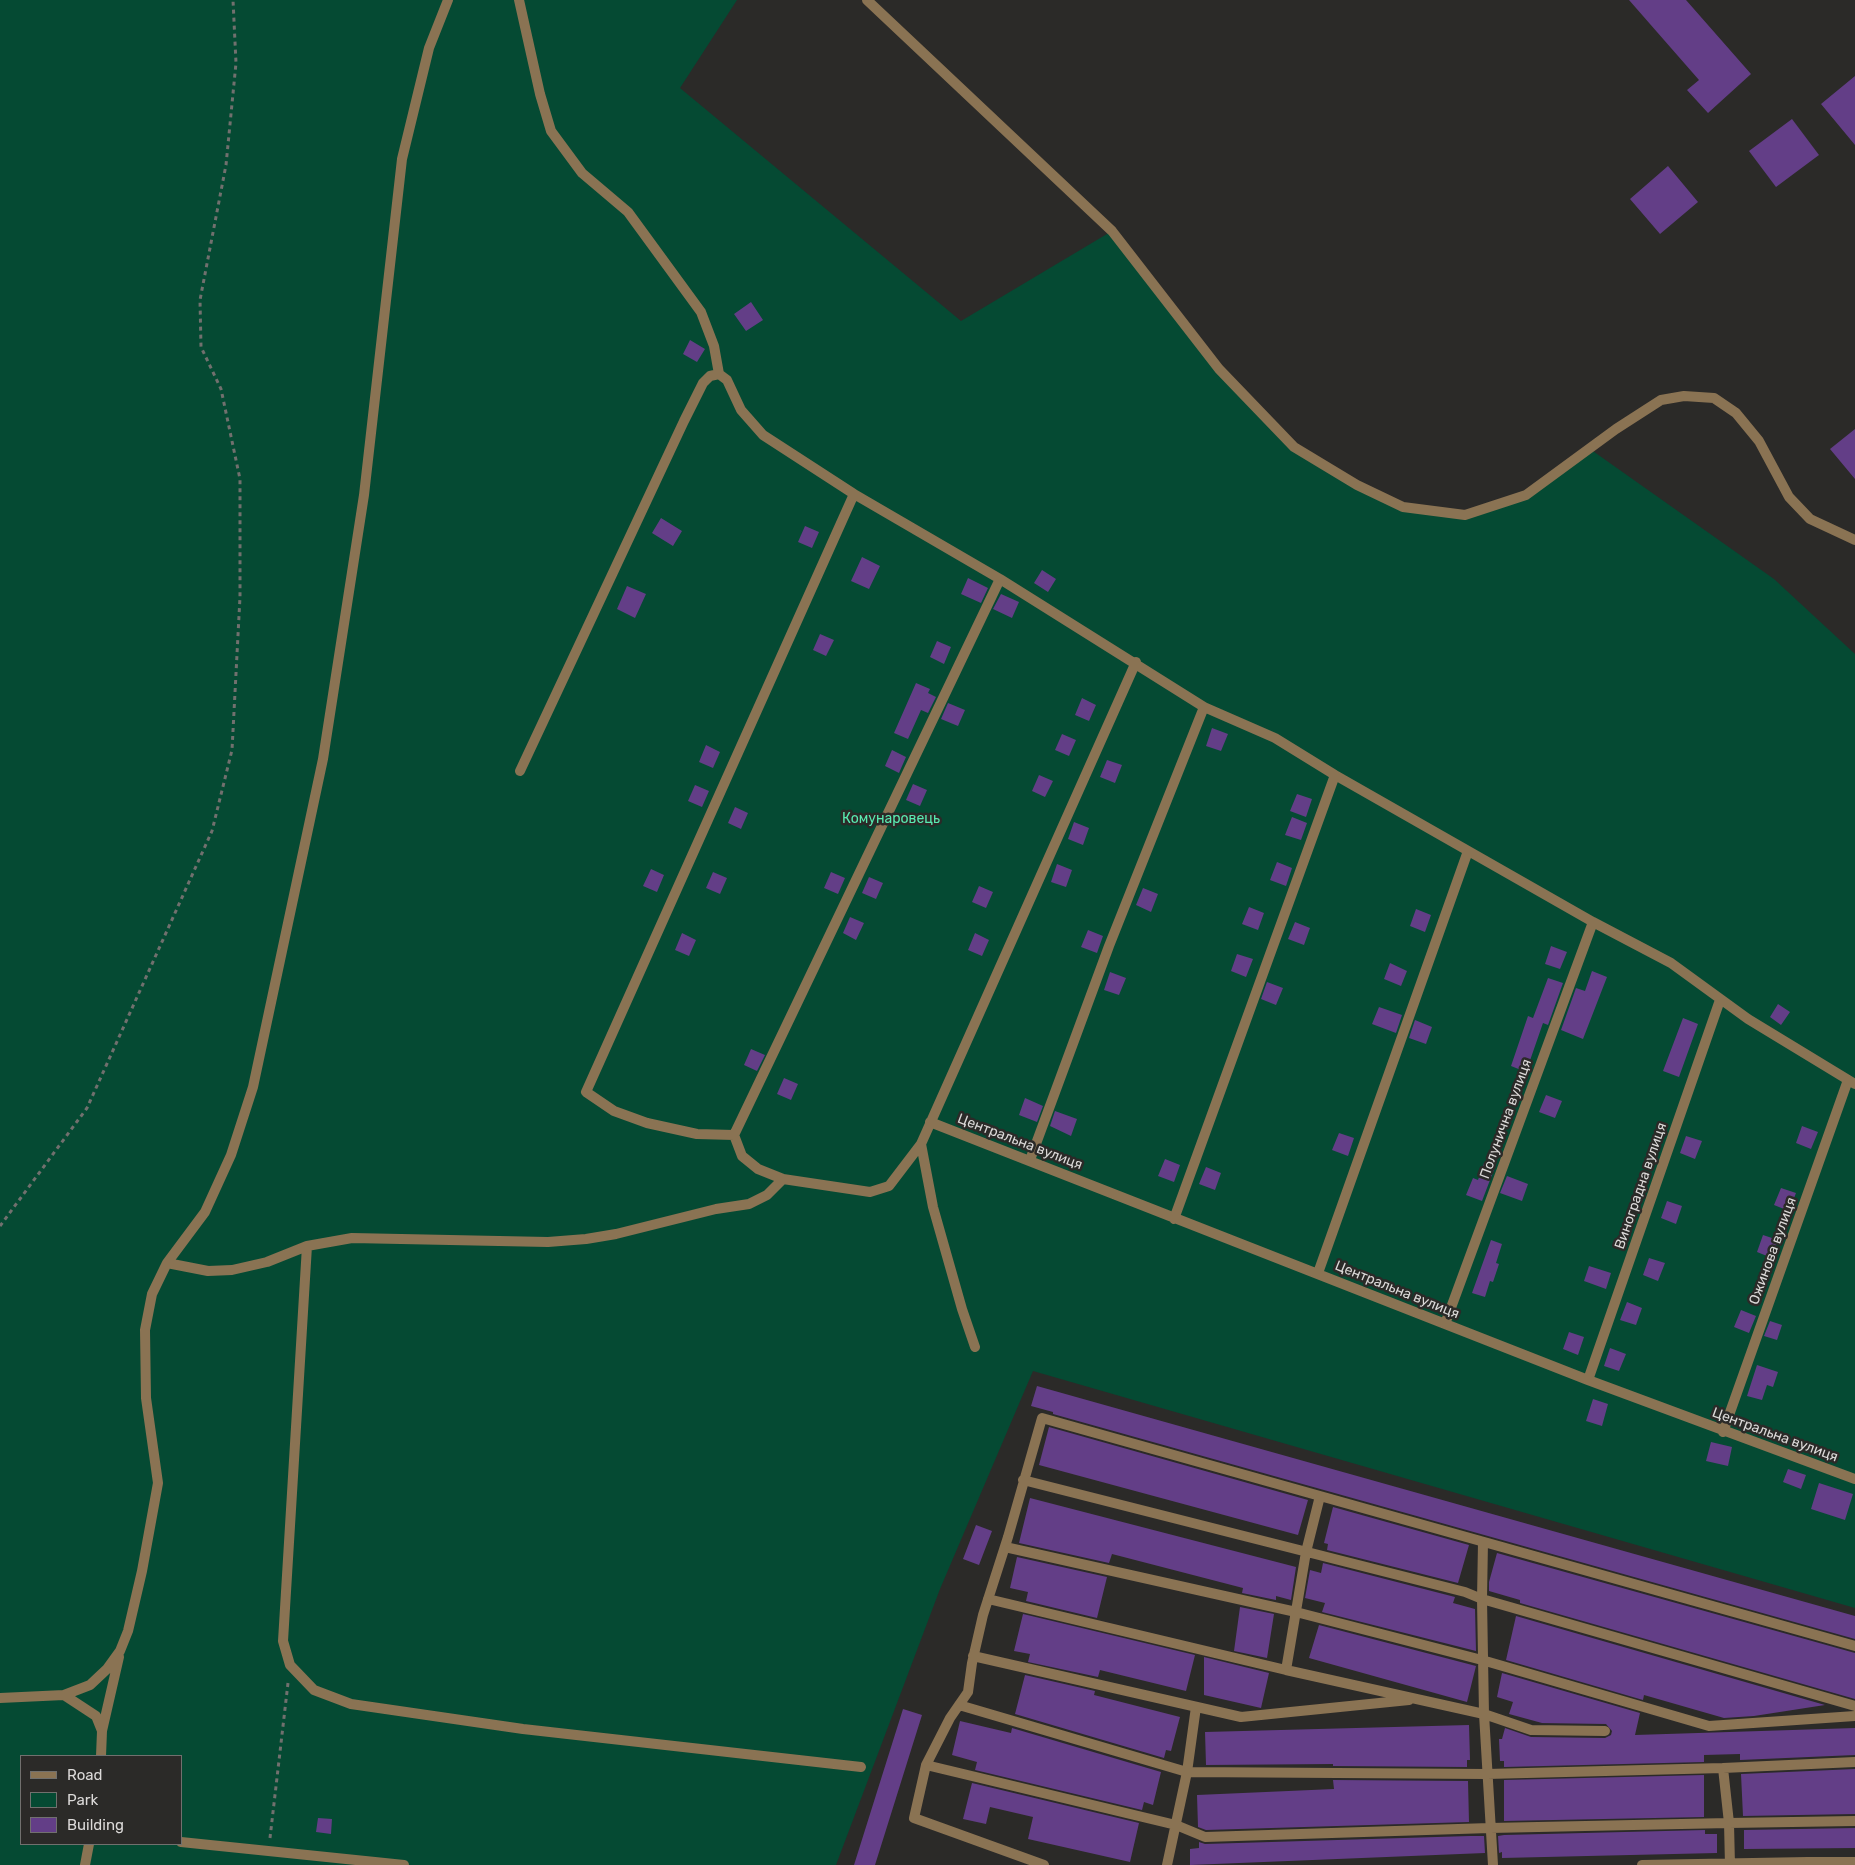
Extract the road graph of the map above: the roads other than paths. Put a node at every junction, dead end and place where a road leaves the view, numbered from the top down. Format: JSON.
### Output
{"nodes":[{"id":1,"x":448,"y":0,"type":"edge"},
{"id":2,"x":519,"y":0,"type":"edge"},
{"id":3,"x":867,"y":0,"type":"edge"},
{"id":4,"x":719,"y":374,"type":"junction"},
{"id":5,"x":854,"y":494,"type":"junction"},
{"id":6,"x":1855,"y":540,"type":"edge"},
{"id":7,"x":1000,"y":579,"type":"junction"},
{"id":8,"x":1136,"y":662,"type":"junction"},
{"id":9,"x":1204,"y":707,"type":"junction"},
{"id":10,"x":520,"y":771,"type":"dead end"},
{"id":11,"x":1335,"y":775,"type":"junction"},
{"id":12,"x":1468,"y":851,"type":"junction"},
{"id":13,"x":1593,"y":922,"type":"junction"},
{"id":14,"x":1720,"y":1000,"type":"junction"},
{"id":15,"x":1852,"y":1082,"type":"edge"},
{"id":16,"x":930,"y":1122,"type":"junction"},
{"id":17,"x":734,"y":1136,"type":"junction"},
{"id":18,"x":921,"y":1144,"type":"junction"},
{"id":19,"x":1030,"y":1160,"type":"junction"},
{"id":20,"x":783,"y":1179,"type":"junction"},
{"id":21,"x":1174,"y":1219,"type":"junction"},
{"id":22,"x":307,"y":1246,"type":"junction"},
{"id":23,"x":167,"y":1263,"type":"junction"},
{"id":24,"x":1318,"y":1273,"type":"junction"},
{"id":25,"x":1445,"y":1324,"type":"junction"},
{"id":26,"x":975,"y":1346,"type":"dead end"},
{"id":27,"x":1588,"y":1380,"type":"junction"},
{"id":28,"x":1724,"y":1432,"type":"junction"},
{"id":29,"x":1855,"y":1479,"type":"edge"},
{"id":30,"x":1023,"y":1480,"type":"junction"},
{"id":31,"x":1320,"y":1496,"type":"junction"},
{"id":32,"x":1483,"y":1542,"type":"junction"},
{"id":33,"x":1005,"y":1547,"type":"junction"},
{"id":34,"x":1306,"y":1552,"type":"junction"},
{"id":35,"x":988,"y":1599,"type":"junction"},
{"id":36,"x":1482,"y":1600,"type":"junction"},
{"id":37,"x":1296,"y":1612,"type":"junction"},
{"id":38,"x":1855,"y":1646,"type":"edge"},
{"id":39,"x":120,"y":1651,"type":"junction"},
{"id":40,"x":973,"y":1656,"type":"junction"},
{"id":41,"x":1482,"y":1660,"type":"junction"},
{"id":42,"x":1286,"y":1670,"type":"junction"},
{"id":43,"x":64,"y":1695,"type":"junction"},
{"id":44,"x":0,"y":1698,"type":"edge"},
{"id":45,"x":1417,"y":1699,"type":"junction"},
{"id":46,"x":959,"y":1705,"type":"junction"},
{"id":47,"x":1855,"y":1706,"type":"edge"},
{"id":48,"x":1196,"y":1707,"type":"junction"},
{"id":49,"x":1484,"y":1714,"type":"junction"},
{"id":50,"x":1855,"y":1716,"type":"edge"},
{"id":51,"x":1605,"y":1731,"type":"dead end"},
{"id":52,"x":102,"y":1732,"type":"junction"},
{"id":53,"x":101,"y":1755,"type":"edge"},
{"id":54,"x":1855,"y":1762,"type":"edge"},
{"id":55,"x":926,"y":1765,"type":"junction"},
{"id":56,"x":861,"y":1767,"type":"dead end"},
{"id":57,"x":1723,"y":1768,"type":"junction"},
{"id":58,"x":1187,"y":1772,"type":"junction"},
{"id":59,"x":1487,"y":1774,"type":"junction"},
{"id":60,"x":1855,"y":1820,"type":"edge"},
{"id":61,"x":1729,"y":1823,"type":"junction"},
{"id":62,"x":1176,"y":1824,"type":"junction"},
{"id":63,"x":1490,"y":1828,"type":"junction"},
{"id":64,"x":182,"y":1842,"type":"edge"},
{"id":65,"x":89,"y":1845,"type":"edge"},
{"id":66,"x":1855,"y":1862,"type":"edge"},
{"id":67,"x":1808,"y":1864,"type":"edge"},
{"id":68,"x":85,"y":1865,"type":"edge"},
{"id":69,"x":404,"y":1865,"type":"edge"},
{"id":70,"x":1044,"y":1865,"type":"edge"},
{"id":71,"x":1168,"y":1865,"type":"edge"},
{"id":72,"x":1493,"y":1865,"type":"edge"},
{"id":73,"x":1642,"y":1865,"type":"edge"},
{"id":74,"x":1730,"y":1865,"type":"edge"}],
"edges":[{"from":1,"to":23,"type":"street"},
{"from":2,"to":4,"type":"street"},
{"from":3,"to":6,"type":"street"},
{"from":4,"to":5,"type":"street"},
{"from":4,"to":10,"type":"street"},
{"from":5,"to":7,"type":"street"},
{"from":5,"to":17,"type":"street"},
{"from":7,"to":8,"type":"street"},
{"from":7,"to":17,"type":"street"},
{"from":8,"to":9,"type":"street"},
{"from":8,"to":16,"type":"street"},
{"from":9,"to":11,"type":"street"},
{"from":9,"to":19,"type":"street"},
{"from":11,"to":12,"type":"street"},
{"from":11,"to":21,"type":"street"},
{"from":12,"to":13,"type":"street"},
{"from":12,"to":24,"type":"street"},
{"from":13,"to":14,"type":"street"},
{"from":13,"to":25,"type":"street","name":"Полунична вулиця"},
{"from":14,"to":15,"type":"street"},
{"from":14,"to":27,"type":"street","name":"Виноградна вулиця"},
{"from":15,"to":28,"type":"street","name":"Ожинова вулиця"},
{"from":16,"to":18,"type":"street"},
{"from":16,"to":19,"type":"street","name":"Центральна вулиця"},
{"from":17,"to":20,"type":"street"},
{"from":18,"to":20,"type":"street"},
{"from":18,"to":26,"type":"street"},
{"from":19,"to":21,"type":"street","name":"Центральна вулиця"},
{"from":20,"to":22,"type":"street"},
{"from":21,"to":24,"type":"street","name":"Центральна вулиця"},
{"from":22,"to":23,"type":"street"},
{"from":22,"to":56,"type":"street"},
{"from":23,"to":39,"type":"street"},
{"from":24,"to":25,"type":"street","name":"Центральна вулиця"},
{"from":25,"to":27,"type":"street","name":"Центральна вулиця"},
{"from":27,"to":28,"type":"street","name":"Центральна вулиця"},
{"from":28,"to":29,"type":"street","name":"Центральна вулиця"},
{"from":30,"to":31,"type":"street"},
{"from":30,"to":33,"type":"street"},
{"from":30,"to":34,"type":"street"},
{"from":31,"to":32,"type":"street"},
{"from":31,"to":34,"type":"street"},
{"from":32,"to":36,"type":"street"},
{"from":32,"to":38,"type":"street"},
{"from":33,"to":35,"type":"street"},
{"from":33,"to":37,"type":"street"},
{"from":34,"to":36,"type":"street"},
{"from":34,"to":37,"type":"street"},
{"from":35,"to":40,"type":"street"},
{"from":35,"to":42,"type":"street"},
{"from":36,"to":41,"type":"street"},
{"from":36,"to":47,"type":"street"},
{"from":37,"to":41,"type":"street"},
{"from":37,"to":42,"type":"street"},
{"from":39,"to":43,"type":"street"},
{"from":39,"to":52,"type":"street"},
{"from":40,"to":46,"type":"street"},
{"from":40,"to":48,"type":"street"},
{"from":41,"to":49,"type":"street"},
{"from":41,"to":50,"type":"street"},
{"from":42,"to":45,"type":"street"},
{"from":43,"to":44,"type":"street"},
{"from":43,"to":52,"type":"street"},
{"from":45,"to":48,"type":"street"},
{"from":45,"to":49,"type":"street"},
{"from":46,"to":55,"type":"street"},
{"from":46,"to":58,"type":"street"},
{"from":48,"to":58,"type":"street"},
{"from":49,"to":51,"type":"street"},
{"from":49,"to":59,"type":"street"},
{"from":52,"to":53,"type":"street"},
{"from":54,"to":57,"type":"street"},
{"from":55,"to":62,"type":"street"},
{"from":55,"to":70,"type":"street"},
{"from":57,"to":59,"type":"street"},
{"from":57,"to":61,"type":"street"},
{"from":58,"to":59,"type":"street"},
{"from":58,"to":62,"type":"street"},
{"from":59,"to":63,"type":"street"},
{"from":60,"to":61,"type":"street"},
{"from":61,"to":63,"type":"street"},
{"from":61,"to":74,"type":"street"},
{"from":62,"to":63,"type":"street"},
{"from":62,"to":71,"type":"street"},
{"from":63,"to":72,"type":"street"},
{"from":64,"to":69,"type":"street"},
{"from":65,"to":68,"type":"street"},
{"from":66,"to":67,"type":"street"},
{"from":67,"to":74,"type":"street"},
{"from":73,"to":74,"type":"street"}]}
